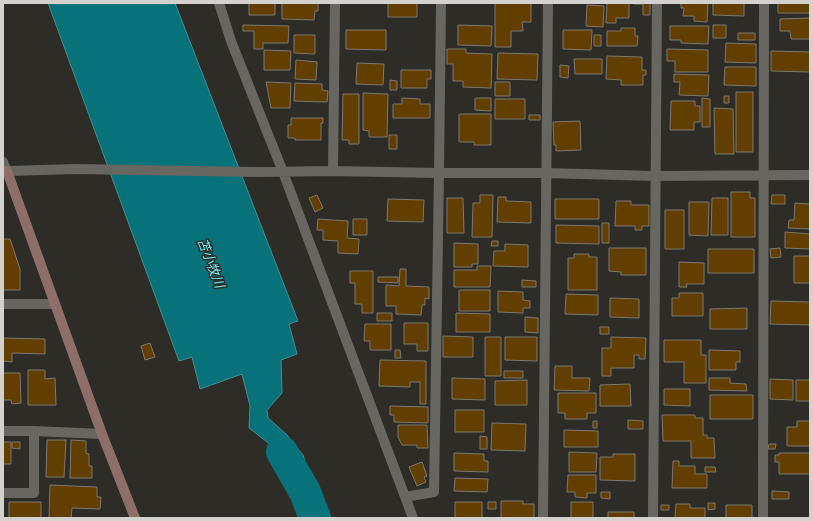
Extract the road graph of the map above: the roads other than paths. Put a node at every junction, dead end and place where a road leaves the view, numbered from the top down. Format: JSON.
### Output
{"nodes":[{"id":1,"x":219,"y":3,"type":"edge"},
{"id":2,"x":335,"y":3,"type":"edge"},
{"id":3,"x":441,"y":3,"type":"edge"},
{"id":4,"x":548,"y":3,"type":"edge"},
{"id":5,"x":657,"y":3,"type":"edge"},
{"id":6,"x":764,"y":3,"type":"edge"},
{"id":7,"x":4,"y":168,"type":"edge"},
{"id":8,"x":333,"y":171,"type":"junction"},
{"id":9,"x":283,"y":172,"type":"junction"},
{"id":10,"x":439,"y":173,"type":"junction"},
{"id":11,"x":546,"y":173,"type":"junction"},
{"id":12,"x":764,"y":175,"type":"junction"},
{"id":13,"x":810,"y":175,"type":"edge"},
{"id":14,"x":655,"y":176,"type":"junction"},
{"id":15,"x":3,"y":304,"type":"edge"},
{"id":16,"x":55,"y":304,"type":"junction"},
{"id":17,"x":3,"y":431,"type":"edge"},
{"id":18,"x":34,"y":431,"type":"junction"},
{"id":19,"x":102,"y":434,"type":"junction"},
{"id":20,"x":3,"y":493,"type":"edge"},
{"id":21,"x":405,"y":497,"type":"junction"},
{"id":22,"x":135,"y":518,"type":"edge"},
{"id":23,"x":413,"y":518,"type":"edge"},
{"id":24,"x":543,"y":518,"type":"edge"},
{"id":25,"x":653,"y":518,"type":"edge"},
{"id":26,"x":763,"y":518,"type":"edge"}],
"edges":[{"from":1,"to":9,"type":"street"},
{"from":2,"to":8,"type":"street"},
{"from":3,"to":10,"type":"street"},
{"from":4,"to":11,"type":"street"},
{"from":5,"to":14,"type":"street"},
{"from":6,"to":12,"type":"street"},
{"from":7,"to":9,"type":"street"},
{"from":7,"to":16,"type":"street"},
{"from":8,"to":9,"type":"street"},
{"from":8,"to":10,"type":"street"},
{"from":9,"to":21,"type":"street"},
{"from":10,"to":11,"type":"street"},
{"from":10,"to":21,"type":"street"},
{"from":11,"to":14,"type":"street"},
{"from":11,"to":24,"type":"street"},
{"from":12,"to":13,"type":"street"},
{"from":12,"to":14,"type":"street"},
{"from":12,"to":26,"type":"street"},
{"from":14,"to":25,"type":"street"},
{"from":15,"to":16,"type":"street"},
{"from":16,"to":19,"type":"street"},
{"from":17,"to":18,"type":"street"},
{"from":18,"to":19,"type":"street"},
{"from":18,"to":20,"type":"street"},
{"from":19,"to":22,"type":"street"},
{"from":21,"to":23,"type":"street"}]}
